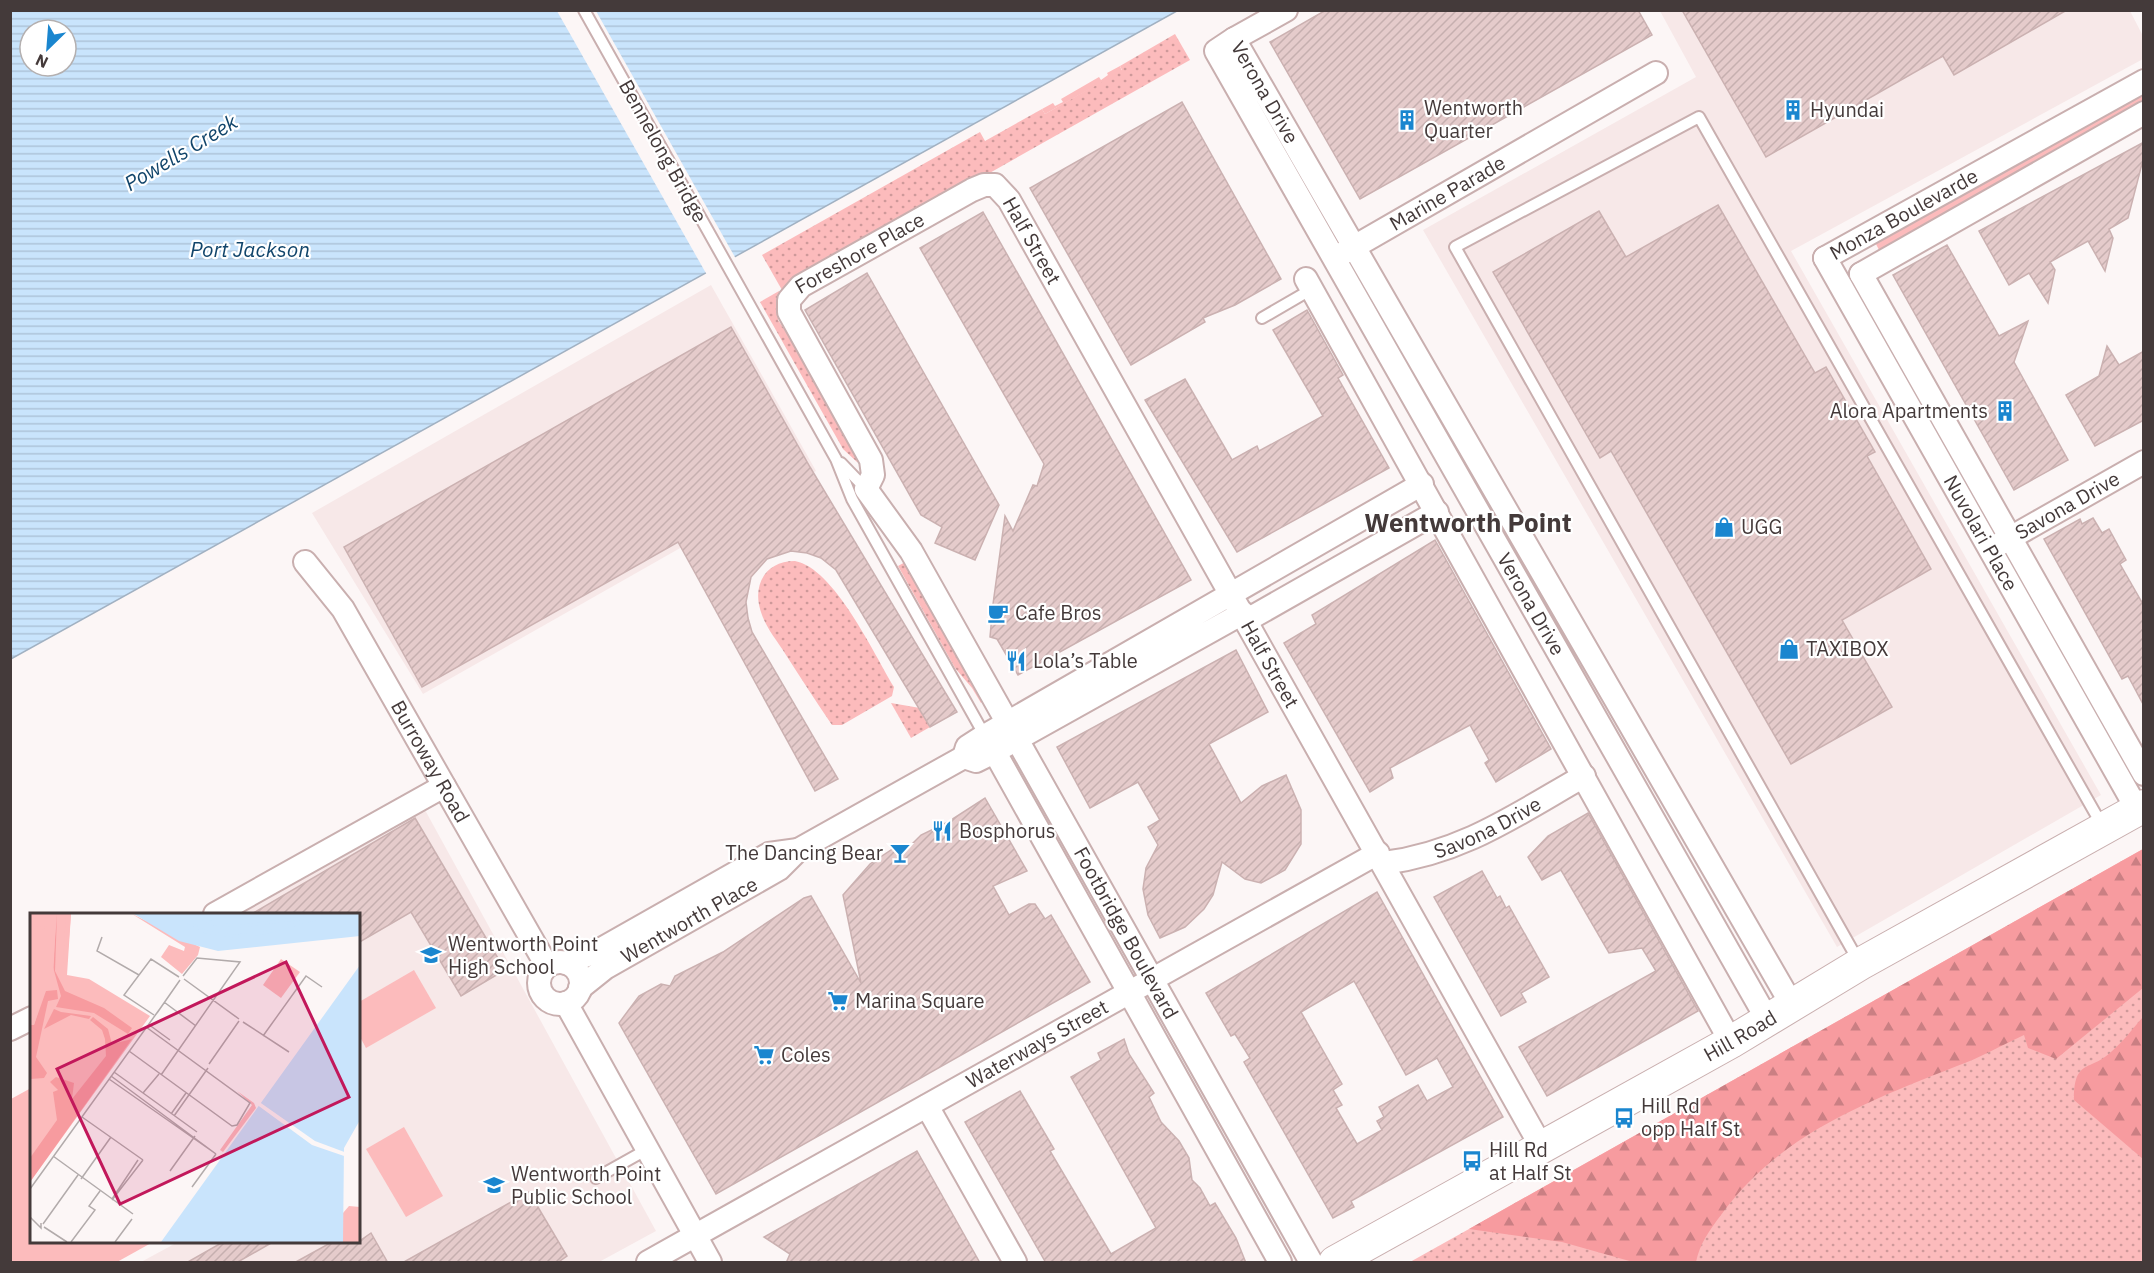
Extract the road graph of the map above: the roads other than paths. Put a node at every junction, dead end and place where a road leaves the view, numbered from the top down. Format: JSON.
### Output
{"nodes":[{"id":1,"x":584,"y":10,"type":"edge"},
{"id":2,"x":1286,"y":10,"type":"edge"},
{"id":3,"x":1656,"y":73,"type":"dead end"},
{"id":4,"x":2144,"y":81,"type":"edge"},
{"id":5,"x":2144,"y":113,"type":"edge"},
{"id":6,"x":994,"y":186,"type":"joint"},
{"id":7,"x":1343,"y":253,"type":"junction"},
{"id":8,"x":1825,"y":258,"type":"junction"},
{"id":9,"x":1861,"y":274,"type":"junction"},
{"id":10,"x":1309,"y":284,"type":"joint"},
{"id":11,"x":742,"y":292,"type":"joint"},
{"id":12,"x":1262,"y":318,"type":"dead end"},
{"id":13,"x":836,"y":459,"type":"junction"},
{"id":14,"x":2144,"y":462,"type":"edge"},
{"id":15,"x":1481,"y":466,"type":"junction"},
{"id":16,"x":1460,"y":479,"type":"junction"},
{"id":17,"x":1422,"y":484,"type":"junction"},
{"id":18,"x":866,"y":489,"type":"junction"},
{"id":19,"x":1437,"y":512,"type":"junction"},
{"id":20,"x":2000,"y":544,"type":"junction"},
{"id":21,"x":305,"y":562,"type":"dead end"},
{"id":22,"x":1240,"y":609,"type":"junction"},
{"id":23,"x":1011,"y":732,"type":"junction"},
{"id":24,"x":1641,"y":743,"type":"junction"},
{"id":25,"x":990,"y":744,"type":"junction"},
{"id":26,"x":1617,"y":756,"type":"junction"},
{"id":27,"x":2144,"y":774,"type":"edge"},
{"id":28,"x":1584,"y":776,"type":"junction"},
{"id":29,"x":444,"y":786,"type":"junction"},
{"id":30,"x":2140,"y":808,"type":"edge"},
{"id":31,"x":2103,"y":828,"type":"junction"},
{"id":32,"x":798,"y":850,"type":"junction"},
{"id":33,"x":1381,"y":858,"type":"junction"},
{"id":34,"x":219,"y":913,"type":"edge"},
{"id":35,"x":1860,"y":964,"type":"junction"},
{"id":36,"x":556,"y":965,"type":"junction"},
{"id":37,"x":1152,"y":979,"type":"junction"},
{"id":38,"x":1129,"y":992,"type":"junction"},
{"id":39,"x":573,"y":996,"type":"junction"},
{"id":40,"x":1780,"y":1012,"type":"junction"},
{"id":41,"x":30,"y":1019,"type":"edge"},
{"id":42,"x":10,"y":1029,"type":"edge"},
{"id":43,"x":1731,"y":1042,"type":"junction"},
{"id":44,"x":927,"y":1106,"type":"junction"},
{"id":45,"x":1542,"y":1148,"type":"junction"},
{"id":46,"x":646,"y":1150,"type":"junction"},
{"id":47,"x":596,"y":1178,"type":"dead end"},
{"id":48,"x":695,"y":1235,"type":"junction"},
{"id":49,"x":648,"y":1263,"type":"edge"},
{"id":50,"x":710,"y":1263,"type":"edge"},
{"id":51,"x":1015,"y":1263,"type":"edge"},
{"id":52,"x":1280,"y":1263,"type":"edge"},
{"id":53,"x":1311,"y":1263,"type":"edge"},
{"id":54,"x":1335,"y":1263,"type":"edge"}],
"edges":[{"from":1,"to":11,"type":"lane","name":"Bennelong Bridge"},
{"from":2,"to":7,"type":"street","name":"Verona Drive"},
{"from":3,"to":7,"type":"street","name":"Marine Parade"},
{"from":4,"to":8,"type":"street","name":"Monza Boulevarde"},
{"from":5,"to":9,"type":"street","name":"Monza Boulevarde"},
{"from":6,"to":18,"type":"street","name":"Foreshore Place"},
{"from":6,"to":22,"type":"street","name":"Half Street"},
{"from":7,"to":15,"type":"street","name":"Verona Drive"},
{"from":7,"to":16,"type":"street","name":"Verona Drive"},
{"from":8,"to":9,"type":"street","name":"Monza Boulevarde"},
{"from":8,"to":20,"type":"street","name":"Nuvolari Place"},
{"from":9,"to":20,"type":"street","name":"Nuvolari Place"},
{"from":10,"to":12,"type":"lane"},
{"from":10,"to":17,"type":"street","name":"Verona Drive"},
{"from":11,"to":13,"type":"lane","name":"Footbridge Boulevard"},
{"from":13,"to":18,"type":"lane","name":"Footbridge Boulevard"},
{"from":13,"to":25,"type":"lane","name":"Footbridge Boulevard"},
{"from":14,"to":20,"type":"street","name":"Savona Drive"},
{"from":15,"to":16,"type":"street"},
{"from":15,"to":24,"type":"street","name":"Verona Drive"},
{"from":16,"to":26,"type":"street","name":"Verona Drive"},
{"from":17,"to":19,"type":"street","name":"Verona Drive"},
{"from":17,"to":22,"type":"street"},
{"from":18,"to":23,"type":"street","name":"Footbridge Boulevard"},
{"from":19,"to":22,"type":"street"},
{"from":19,"to":28,"type":"street","name":"Verona Drive"},
{"from":20,"to":27,"type":"street","name":"Nuvolari Place"},
{"from":20,"to":30,"type":"street","name":"Nuvolari Place"},
{"from":21,"to":29,"type":"street","name":"Burroway Road"},
{"from":22,"to":23,"type":"street","name":"Wentworth Place"},
{"from":22,"to":33,"type":"street","name":"Half Street"},
{"from":23,"to":25,"type":"street","name":"Wentworth Place"},
{"from":23,"to":37,"type":"street","name":"Footbridge Boulevard"},
{"from":24,"to":26,"type":"street"},
{"from":24,"to":40,"type":"street","name":"Verona Drive"},
{"from":25,"to":32,"type":"street","name":"Wentworth Place"},
{"from":25,"to":38,"type":"street","name":"Footbridge Boulevard"},
{"from":26,"to":40,"type":"street","name":"Verona Drive"},
{"from":28,"to":33,"type":"street","name":"Savona Drive"},
{"from":28,"to":43,"type":"street","name":"Verona Drive"},
{"from":29,"to":34,"type":"street"},
{"from":29,"to":36,"type":"street","name":"Burroway Road"},
{"from":30,"to":31,"type":"street","name":"Hill Road"},
{"from":31,"to":35,"type":"street","name":"Hill Road"},
{"from":31,"to":35,"type":"lane"},
{"from":32,"to":36,"type":"street","name":"Wentworth Place"},
{"from":32,"to":39,"type":"street","name":"Wentworth Place"},
{"from":33,"to":37,"type":"street","name":"Waterways Street"},
{"from":33,"to":45,"type":"street","name":"Half Street"},
{"from":35,"to":40,"type":"street","name":"Hill Road"},
{"from":36,"to":39,"type":"street"},
{"from":36,"to":39,"type":"street"},
{"from":37,"to":38,"type":"street","name":"Waterways Street"},
{"from":37,"to":53,"type":"street","name":"Footbridge Boulevard"},
{"from":38,"to":44,"type":"street","name":"Waterways Street"},
{"from":38,"to":52,"type":"street","name":"Footbridge Boulevard"},
{"from":39,"to":46,"type":"street"},
{"from":40,"to":43,"type":"street","name":"Hill Road"},
{"from":41,"to":42,"type":"street"},
{"from":43,"to":45,"type":"street","name":"Hill Road"},
{"from":44,"to":48,"type":"street","name":"Waterways Street"},
{"from":44,"to":51,"type":"street"},
{"from":45,"to":54,"type":"street","name":"Hill Road"},
{"from":46,"to":47,"type":"lane"},
{"from":46,"to":48,"type":"street"},
{"from":48,"to":49,"type":"street","name":"Waterways Street"},
{"from":48,"to":50,"type":"street"}]}
